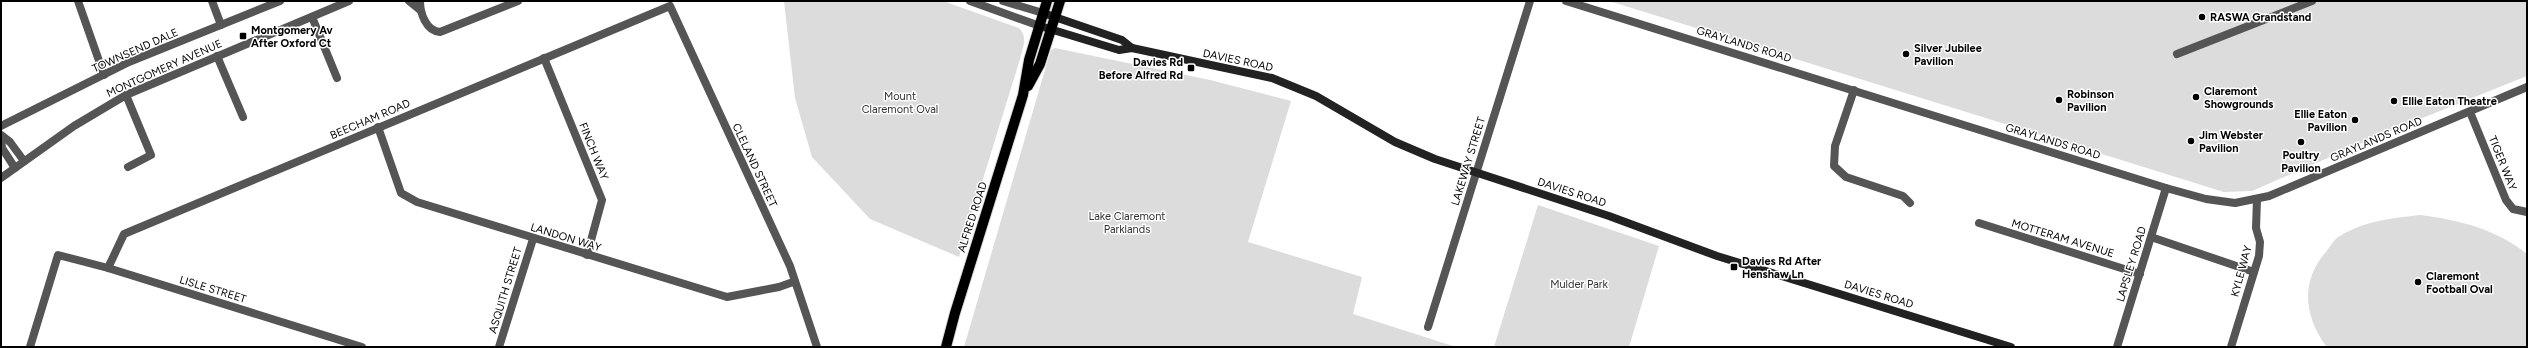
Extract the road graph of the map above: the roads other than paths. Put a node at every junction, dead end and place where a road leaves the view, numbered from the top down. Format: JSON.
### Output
{"nodes":[{"id":1,"x":78,"y":1,"type":"edge"},
{"id":2,"x":212,"y":1,"type":"edge"},
{"id":3,"x":280,"y":1,"type":"edge"},
{"id":4,"x":349,"y":1,"type":"edge"},
{"id":5,"x":409,"y":1,"type":"edge"},
{"id":6,"x":518,"y":1,"type":"edge"},
{"id":7,"x":970,"y":1,"type":"edge"},
{"id":8,"x":1003,"y":1,"type":"edge"},
{"id":9,"x":1047,"y":1,"type":"edge"},
{"id":10,"x":1060,"y":1,"type":"edge"},
{"id":11,"x":1530,"y":1,"type":"edge"},
{"id":12,"x":1566,"y":1,"type":"edge"},
{"id":13,"x":2312,"y":1,"type":"edge"},
{"id":14,"x":420,"y":5,"type":"edge"},
{"id":15,"x":659,"y":10,"type":"joint"},
{"id":16,"x":1044,"y":13,"type":"junction"},
{"id":17,"x":1055,"y":16,"type":"junction"},
{"id":18,"x":312,"y":17,"type":"junction"},
{"id":19,"x":221,"y":25,"type":"junction"},
{"id":20,"x":1040,"y":26,"type":"junction"},
{"id":21,"x":1051,"y":29,"type":"junction"},
{"id":22,"x":1132,"y":48,"type":"junction"},
{"id":23,"x":2176,"y":54,"type":"dead end"},
{"id":24,"x":218,"y":56,"type":"junction"},
{"id":25,"x":544,"y":58,"type":"junction"},
{"id":26,"x":104,"y":75,"type":"junction"},
{"id":27,"x":337,"y":78,"type":"dead end"},
{"id":28,"x":2527,"y":87,"type":"edge"},
{"id":29,"x":1854,"y":90,"type":"junction"},
{"id":30,"x":126,"y":95,"type":"junction"},
{"id":31,"x":1023,"y":95,"type":"junction"},
{"id":32,"x":2470,"y":112,"type":"junction"},
{"id":33,"x":243,"y":117,"type":"dead end"},
{"id":34,"x":1,"y":126,"type":"edge"},
{"id":35,"x":378,"y":127,"type":"junction"},
{"id":36,"x":1,"y":136,"type":"edge"},
{"id":37,"x":24,"y":161,"type":"junction"},
{"id":38,"x":128,"y":167,"type":"dead end"},
{"id":39,"x":15,"y":168,"type":"junction"},
{"id":40,"x":1476,"y":172,"type":"junction"},
{"id":41,"x":1,"y":178,"type":"edge"},
{"id":42,"x":2166,"y":188,"type":"junction"},
{"id":43,"x":2257,"y":199,"type":"junction"},
{"id":44,"x":1910,"y":203,"type":"dead end"},
{"id":45,"x":2527,"y":212,"type":"edge"},
{"id":46,"x":1979,"y":223,"type":"dead end"},
{"id":47,"x":2151,"y":238,"type":"junction"},
{"id":48,"x":533,"y":239,"type":"junction"},
{"id":49,"x":587,"y":255,"type":"junction"},
{"id":50,"x":108,"y":268,"type":"junction"},
{"id":51,"x":2254,"y":272,"type":"junction"},
{"id":52,"x":2140,"y":274,"type":"junction"},
{"id":53,"x":793,"y":282,"type":"junction"},
{"id":54,"x":1428,"y":327,"type":"dead end"},
{"id":55,"x":30,"y":347,"type":"edge"},
{"id":56,"x":362,"y":347,"type":"edge"},
{"id":57,"x":499,"y":347,"type":"edge"},
{"id":58,"x":817,"y":347,"type":"edge"},
{"id":59,"x":946,"y":347,"type":"edge"},
{"id":60,"x":2011,"y":347,"type":"edge"},
{"id":61,"x":2117,"y":347,"type":"edge"},
{"id":62,"x":2231,"y":347,"type":"edge"}],
"edges":[{"from":1,"to":26,"type":"street"},
{"from":2,"to":19,"type":"street"},
{"from":3,"to":19,"type":"street","name":"TOWNSEND DALE"},
{"from":4,"to":18,"type":"street","name":"MONTGOMERY AVENUE"},
{"from":5,"to":14,"type":"street"},
{"from":6,"to":14,"type":"street"},
{"from":7,"to":20,"type":"street"},
{"from":8,"to":16,"type":"street"},
{"from":9,"to":16,"type":"main road","name":"ALFRED ROAD"},
{"from":10,"to":17,"type":"main road","name":"ALFRED ROAD"},
{"from":11,"to":40,"type":"street","name":"LAKEWAY STREET"},
{"from":12,"to":29,"type":"street","name":"GRAYLANDS ROAD"},
{"from":13,"to":23,"type":"street"},
{"from":15,"to":25,"type":"street","name":"BEECHAM ROAD"},
{"from":15,"to":53,"type":"street","name":"CLELAND STREET"},
{"from":16,"to":17,"type":"main road","name":"DAVIES ROAD"},
{"from":16,"to":20,"type":"main road","name":"ALFRED ROAD"},
{"from":17,"to":21,"type":"main road","name":"ALFRED ROAD"},
{"from":17,"to":22,"type":"main road","name":"DAVIES ROAD"},
{"from":18,"to":24,"type":"street","name":"MONTGOMERY AVENUE"},
{"from":18,"to":27,"type":"street"},
{"from":19,"to":26,"type":"street","name":"TOWNSEND DALE"},
{"from":20,"to":21,"type":"main road","name":"DAVIES ROAD"},
{"from":20,"to":31,"type":"main road","name":"ALFRED ROAD"},
{"from":21,"to":22,"type":"main road","name":"DAVIES ROAD"},
{"from":21,"to":31,"type":"main road","name":"ALFRED ROAD"},
{"from":22,"to":40,"type":"main road","name":"DAVIES ROAD"},
{"from":24,"to":30,"type":"street","name":"MONTGOMERY AVENUE"},
{"from":24,"to":33,"type":"street"},
{"from":25,"to":35,"type":"street","name":"BEECHAM ROAD"},
{"from":25,"to":49,"type":"street","name":"FINCH WAY"},
{"from":26,"to":34,"type":"street","name":"TOWNSEND DALE"},
{"from":28,"to":32,"type":"street","name":"GRAYLANDS ROAD"},
{"from":29,"to":42,"type":"street","name":"GRAYLANDS ROAD"},
{"from":29,"to":44,"type":"street"},
{"from":30,"to":37,"type":"street","name":"MONTGOMERY AVENUE"},
{"from":30,"to":38,"type":"street"},
{"from":31,"to":59,"type":"main road","name":"ALFRED ROAD"},
{"from":32,"to":43,"type":"street","name":"GRAYLANDS ROAD"},
{"from":32,"to":45,"type":"street","name":"TIGER WAY"},
{"from":35,"to":48,"type":"street","name":"LANDON WAY"},
{"from":35,"to":50,"type":"street","name":"BEECHAM ROAD"},
{"from":36,"to":37,"type":"street"},
{"from":36,"to":39,"type":"street"},
{"from":37,"to":39,"type":"street","name":"MONTGOMERY AVENUE"},
{"from":39,"to":41,"type":"street","name":"MONTGOMERY AVENUE"},
{"from":40,"to":54,"type":"street","name":"LAKEWAY STREET"},
{"from":40,"to":60,"type":"main road","name":"DAVIES ROAD"},
{"from":42,"to":43,"type":"street","name":"GRAYLANDS ROAD"},
{"from":42,"to":47,"type":"street","name":"LAPSLEY ROAD"},
{"from":43,"to":51,"type":"street","name":"KYLE WAY"},
{"from":46,"to":52,"type":"street","name":"MOTTERAM AVENUE"},
{"from":47,"to":51,"type":"street"},
{"from":47,"to":52,"type":"street","name":"LAPSLEY ROAD"},
{"from":48,"to":49,"type":"street","name":"LANDON WAY"},
{"from":48,"to":57,"type":"street","name":"ASQUITH STREET"},
{"from":49,"to":53,"type":"street","name":"LANDON WAY"},
{"from":50,"to":55,"type":"street","name":"LISLE STREET"},
{"from":50,"to":56,"type":"street","name":"LISLE STREET"},
{"from":51,"to":62,"type":"street","name":"KYLE WAY"},
{"from":52,"to":61,"type":"street","name":"LAPSLEY ROAD"},
{"from":53,"to":58,"type":"street","name":"CLELAND STREET"}]}
